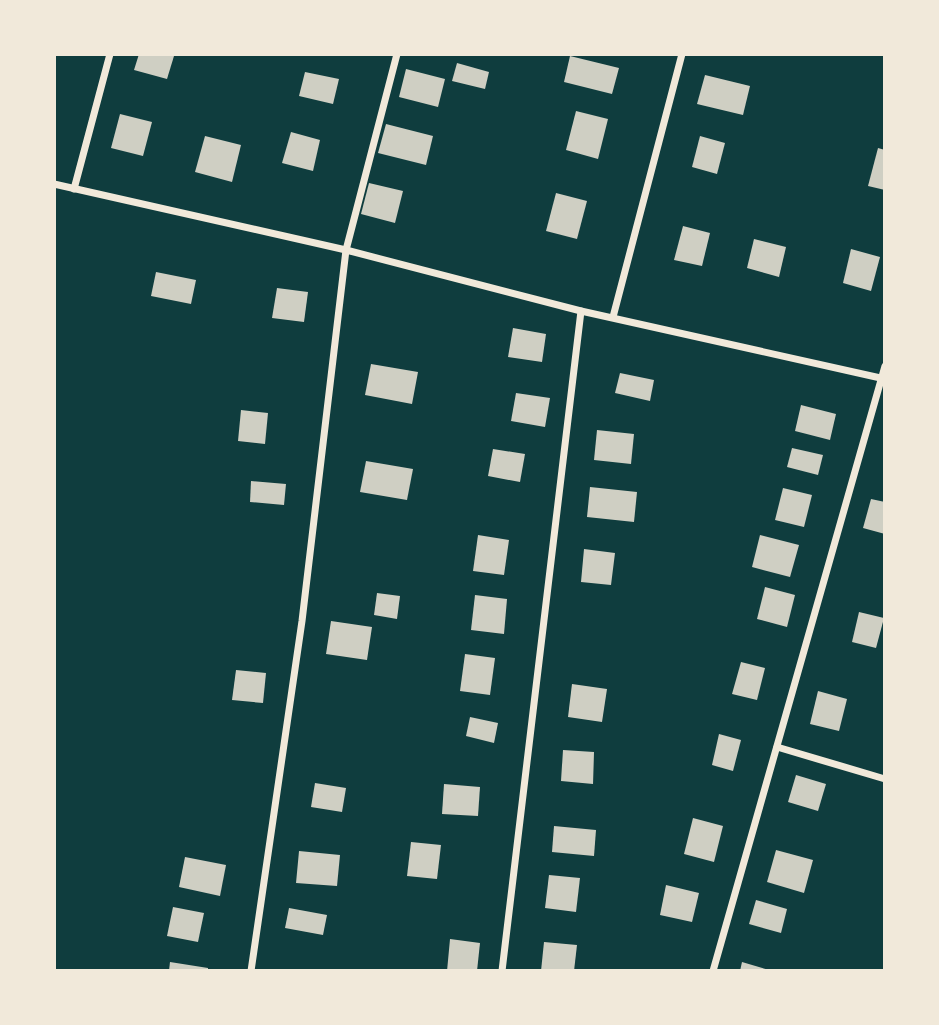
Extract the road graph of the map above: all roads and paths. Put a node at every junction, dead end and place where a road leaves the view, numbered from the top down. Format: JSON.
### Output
{"nodes":[{"id":1,"x":110,"y":54,"type":"edge"},
{"id":2,"x":397,"y":54,"type":"edge"},
{"id":3,"x":682,"y":54,"type":"edge"},
{"id":4,"x":54,"y":184,"type":"edge"},
{"id":5,"x":74,"y":189,"type":"junction"},
{"id":6,"x":346,"y":250,"type":"junction"},
{"id":7,"x":581,"y":311,"type":"junction"},
{"id":8,"x":612,"y":317,"type":"junction"},
{"id":9,"x":885,"y":366,"type":"edge"},
{"id":10,"x":883,"y":379,"type":"edge"},
{"id":11,"x":777,"y":747,"type":"junction"},
{"id":12,"x":885,"y":779,"type":"edge"},
{"id":13,"x":251,"y":971,"type":"edge"},
{"id":14,"x":502,"y":971,"type":"edge"},
{"id":15,"x":713,"y":971,"type":"edge"}],
"edges":[{"from":1,"to":5,"type":"street"},
{"from":2,"to":6,"type":"street"},
{"from":3,"to":8,"type":"street"},
{"from":4,"to":5,"type":"street"},
{"from":5,"to":6,"type":"street"},
{"from":6,"to":7,"type":"street"},
{"from":6,"to":13,"type":"street"},
{"from":7,"to":8,"type":"street"},
{"from":7,"to":14,"type":"street"},
{"from":8,"to":10,"type":"street"},
{"from":9,"to":10,"type":"street"},
{"from":10,"to":11,"type":"street"},
{"from":11,"to":12,"type":"street"},
{"from":11,"to":15,"type":"street"}]}
